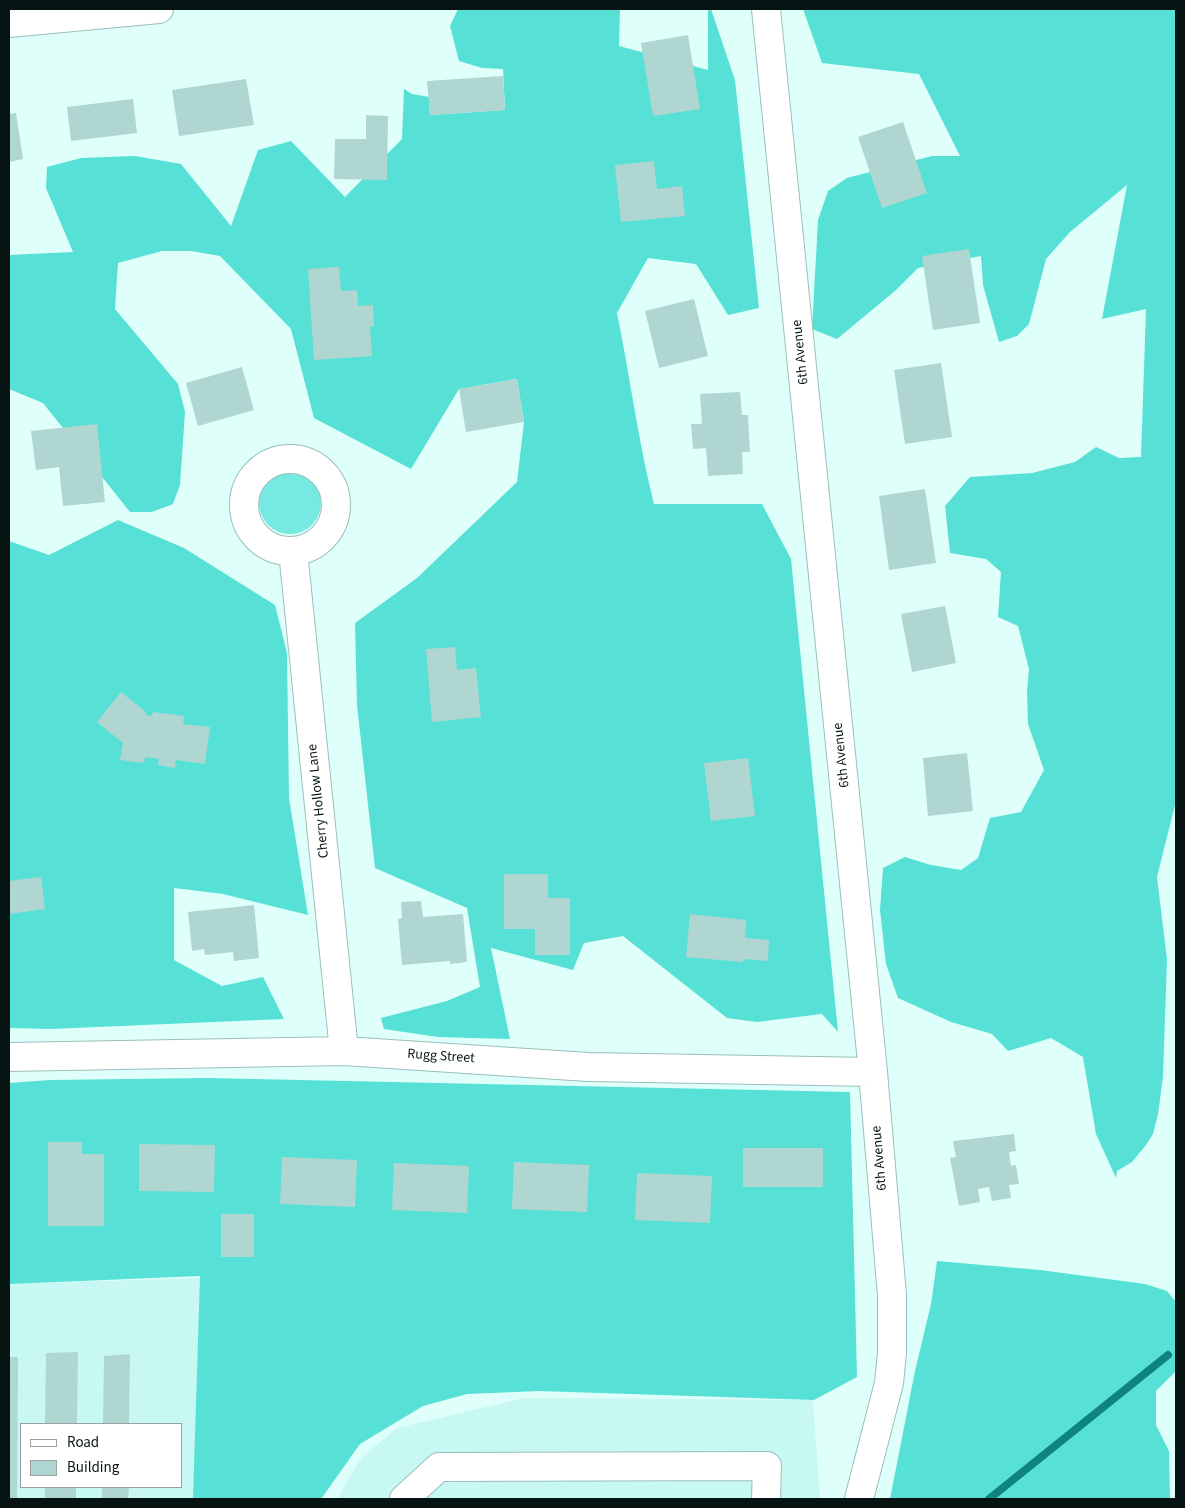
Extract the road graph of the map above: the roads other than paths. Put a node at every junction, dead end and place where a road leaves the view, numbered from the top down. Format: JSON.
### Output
{"nodes":[{"id":1,"x":159,"y":9,"type":"edge"},
{"id":2,"x":766,"y":9,"type":"edge"},
{"id":3,"x":9,"y":23,"type":"edge"},
{"id":4,"x":294,"y":551,"type":"dead end"},
{"id":5,"x":344,"y":1051,"type":"junction"},
{"id":6,"x":9,"y":1058,"type":"edge"},
{"id":7,"x":873,"y":1072,"type":"junction"},
{"id":8,"x":404,"y":1499,"type":"edge"},
{"id":9,"x":766,"y":1499,"type":"edge"},
{"id":10,"x":859,"y":1499,"type":"edge"}],
"edges":[{"from":1,"to":3,"type":"street"},
{"from":2,"to":7,"type":"street","name":"6th Avenue"},
{"from":4,"to":5,"type":"street","name":"Cherry Hollow Lane"},
{"from":5,"to":6,"type":"street","name":"Rugg Street"},
{"from":5,"to":7,"type":"street","name":"Rugg Street"},
{"from":7,"to":10,"type":"street","name":"6th Avenue"},
{"from":8,"to":9,"type":"street"}]}
